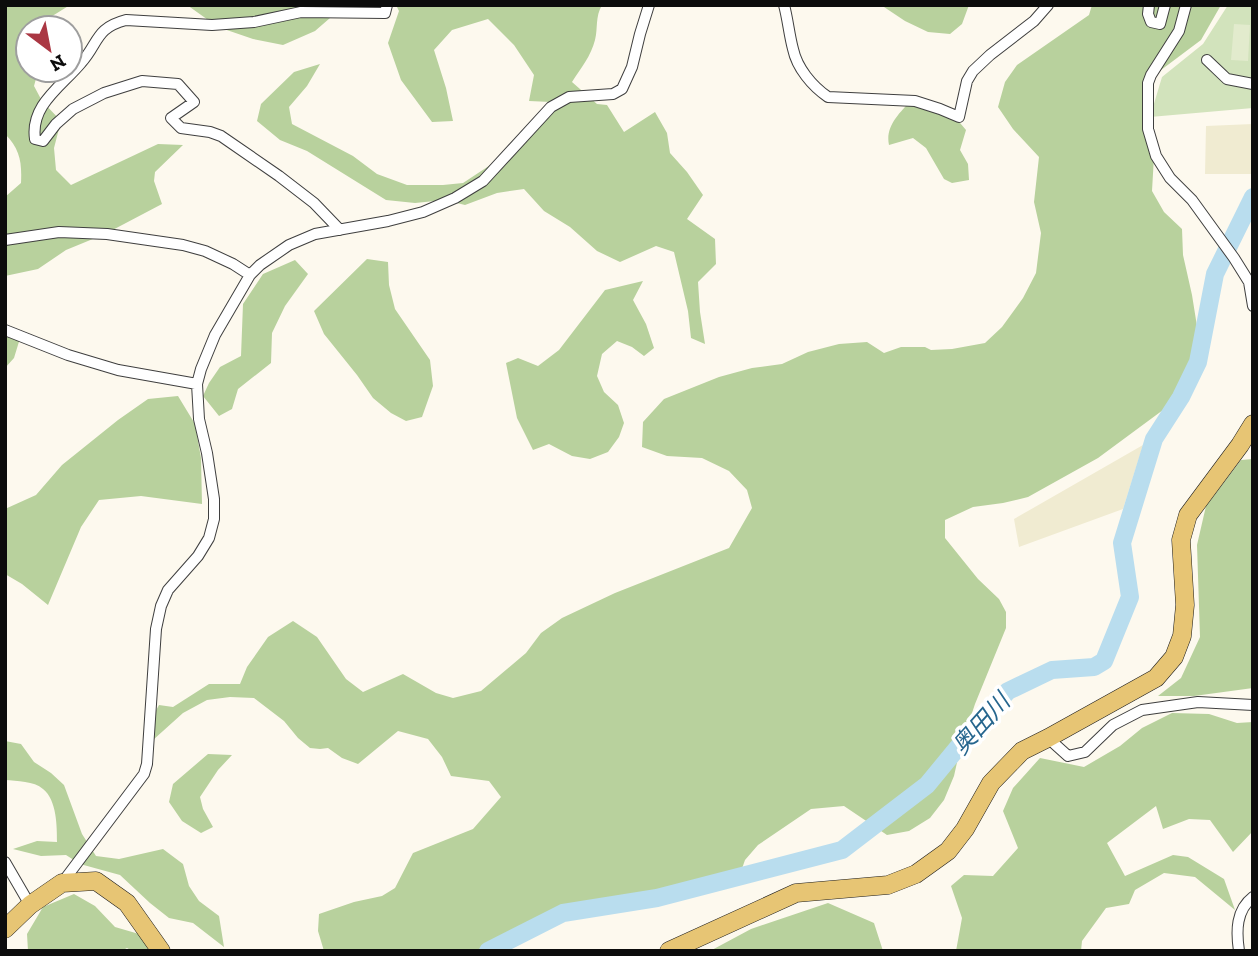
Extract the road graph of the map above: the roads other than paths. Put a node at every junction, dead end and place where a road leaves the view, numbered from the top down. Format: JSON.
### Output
{"nodes":[{"id":1,"x":387,"y":5,"type":"edge"},
{"id":2,"x":649,"y":5,"type":"edge"},
{"id":3,"x":784,"y":5,"type":"edge"},
{"id":4,"x":1048,"y":5,"type":"edge"},
{"id":5,"x":1149,"y":5,"type":"edge"},
{"id":6,"x":1165,"y":5,"type":"edge"},
{"id":7,"x":1186,"y":5,"type":"edge"},
{"id":8,"x":1207,"y":60,"type":"dead end"},
{"id":9,"x":1253,"y":84,"type":"edge"},
{"id":10,"x":340,"y":230,"type":"junction"},
{"id":11,"x":5,"y":240,"type":"edge"},
{"id":12,"x":250,"y":275,"type":"junction"},
{"id":13,"x":1253,"y":306,"type":"edge"},
{"id":14,"x":5,"y":330,"type":"edge"},
{"id":15,"x":197,"y":384,"type":"junction"},
{"id":16,"x":1253,"y":424,"type":"edge"},
{"id":17,"x":1253,"y":705,"type":"edge"},
{"id":18,"x":1048,"y":738,"type":"junction"},
{"id":19,"x":5,"y":862,"type":"edge"},
{"id":20,"x":62,"y":883,"type":"junction"},
{"id":21,"x":1253,"y":897,"type":"edge"},
{"id":22,"x":30,"y":905,"type":"junction"},
{"id":23,"x":5,"y":929,"type":"edge"},
{"id":24,"x":161,"y":951,"type":"edge"},
{"id":25,"x":669,"y":951,"type":"edge"},
{"id":26,"x":1239,"y":951,"type":"edge"}],
"edges":[{"from":1,"to":10,"type":"street"},
{"from":2,"to":10,"type":"street"},
{"from":3,"to":4,"type":"street"},
{"from":5,"to":6,"type":"street"},
{"from":7,"to":13,"type":"street"},
{"from":8,"to":9,"type":"street"},
{"from":10,"to":12,"type":"street"},
{"from":11,"to":12,"type":"street"},
{"from":12,"to":15,"type":"street"},
{"from":14,"to":15,"type":"street"},
{"from":15,"to":20,"type":"street"},
{"from":16,"to":18,"type":"main road"},
{"from":17,"to":18,"type":"street"},
{"from":18,"to":25,"type":"main road"},
{"from":19,"to":22,"type":"street"},
{"from":20,"to":22,"type":"main road"},
{"from":20,"to":24,"type":"main road"},
{"from":21,"to":26,"type":"street"},
{"from":22,"to":23,"type":"main road"}]}
